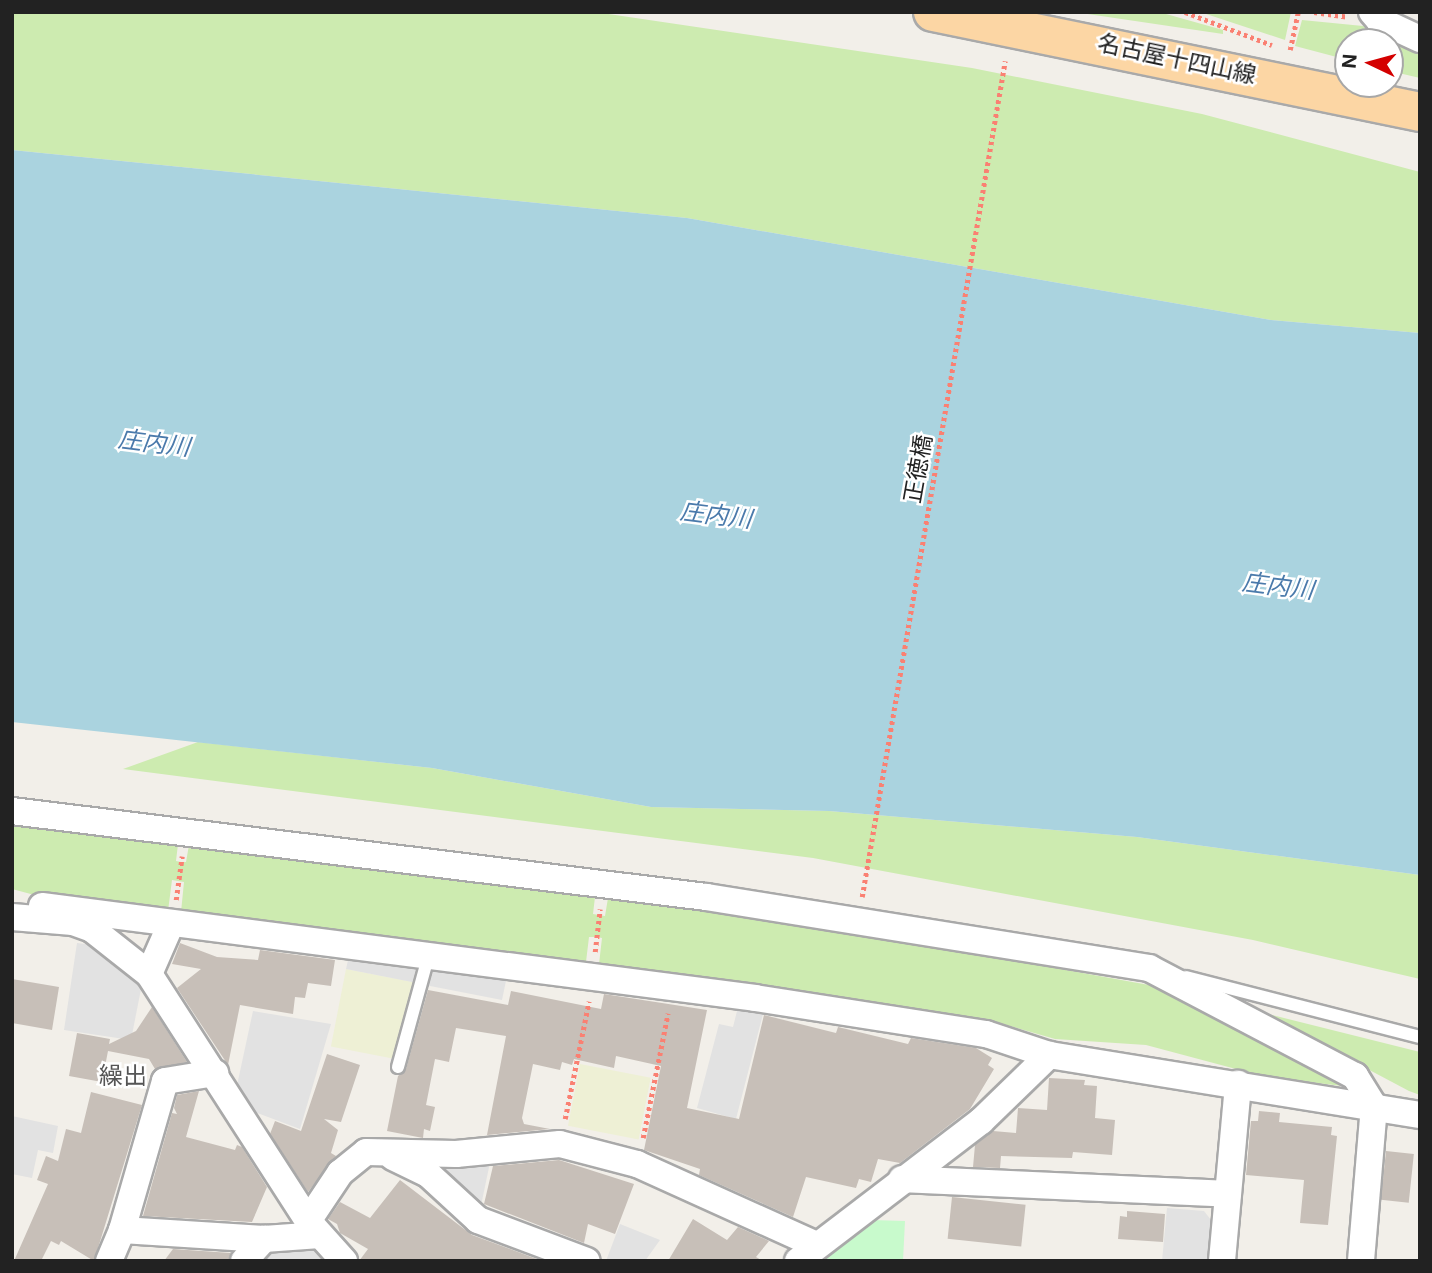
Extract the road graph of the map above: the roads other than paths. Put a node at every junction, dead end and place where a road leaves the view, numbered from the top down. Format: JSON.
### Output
{"nodes":[{"id":1,"x":933,"y":12,"type":"edge"},
{"id":2,"x":1372,"y":12,"type":"edge"},
{"id":3,"x":1420,"y":39,"type":"edge"},
{"id":4,"x":1420,"y":112,"type":"edge"},
{"id":5,"x":12,"y":811,"type":"edge"},
{"id":6,"x":12,"y":898,"type":"edge"},
{"id":7,"x":42,"y":906,"type":"junction"},
{"id":8,"x":12,"y":917,"type":"edge"},
{"id":9,"x":73,"y":922,"type":"junction"},
{"id":10,"x":171,"y":924,"type":"junction"},
{"id":11,"x":428,"y":957,"type":"junction"},
{"id":12,"x":1149,"y":968,"type":"junction"},
{"id":13,"x":149,"y":974,"type":"junction"},
{"id":14,"x":1420,"y":1037,"type":"edge"},
{"id":15,"x":1049,"y":1055,"type":"junction"},
{"id":16,"x":398,"y":1067,"type":"dead end"},
{"id":17,"x":215,"y":1073,"type":"junction"},
{"id":18,"x":1238,"y":1084,"type":"junction"},
{"id":19,"x":1374,"y":1106,"type":"junction"},
{"id":20,"x":1420,"y":1115,"type":"edge"},
{"id":21,"x":378,"y":1152,"type":"junction"},
{"id":22,"x":902,"y":1180,"type":"junction"},
{"id":23,"x":1227,"y":1194,"type":"junction"},
{"id":24,"x":314,"y":1228,"type":"junction"},
{"id":25,"x":122,"y":1230,"type":"junction"},
{"id":26,"x":264,"y":1239,"type":"junction"},
{"id":27,"x":807,"y":1253,"type":"edge"},
{"id":28,"x":109,"y":1261,"type":"edge"},
{"id":29,"x":244,"y":1261,"type":"edge"},
{"id":30,"x":344,"y":1261,"type":"edge"},
{"id":31,"x":587,"y":1261,"type":"edge"},
{"id":32,"x":1222,"y":1261,"type":"edge"},
{"id":33,"x":1361,"y":1261,"type":"edge"}],
"edges":[{"from":1,"to":4,"type":"main road","name":"名古屋十四山線"},
{"from":2,"to":3,"type":"street"},
{"from":5,"to":12,"type":"street"},
{"from":6,"to":7,"type":"street"},
{"from":7,"to":9,"type":"street"},
{"from":7,"to":10,"type":"street"},
{"from":8,"to":9,"type":"street"},
{"from":9,"to":13,"type":"street"},
{"from":10,"to":11,"type":"street"},
{"from":10,"to":13,"type":"street"},
{"from":11,"to":15,"type":"street"},
{"from":11,"to":16,"type":"lane"},
{"from":12,"to":14,"type":"lane"},
{"from":12,"to":19,"type":"street"},
{"from":13,"to":17,"type":"street"},
{"from":15,"to":18,"type":"street"},
{"from":15,"to":22,"type":"street"},
{"from":17,"to":24,"type":"street"},
{"from":17,"to":25,"type":"street"},
{"from":18,"to":19,"type":"street"},
{"from":18,"to":23,"type":"street"},
{"from":19,"to":20,"type":"street"},
{"from":19,"to":33,"type":"street"},
{"from":21,"to":24,"type":"street"},
{"from":21,"to":27,"type":"street"},
{"from":21,"to":31,"type":"street"},
{"from":22,"to":23,"type":"street"},
{"from":22,"to":27,"type":"street"},
{"from":23,"to":32,"type":"street"},
{"from":24,"to":26,"type":"street"},
{"from":24,"to":30,"type":"street"},
{"from":25,"to":26,"type":"street"},
{"from":25,"to":28,"type":"street"},
{"from":26,"to":29,"type":"street"}]}
